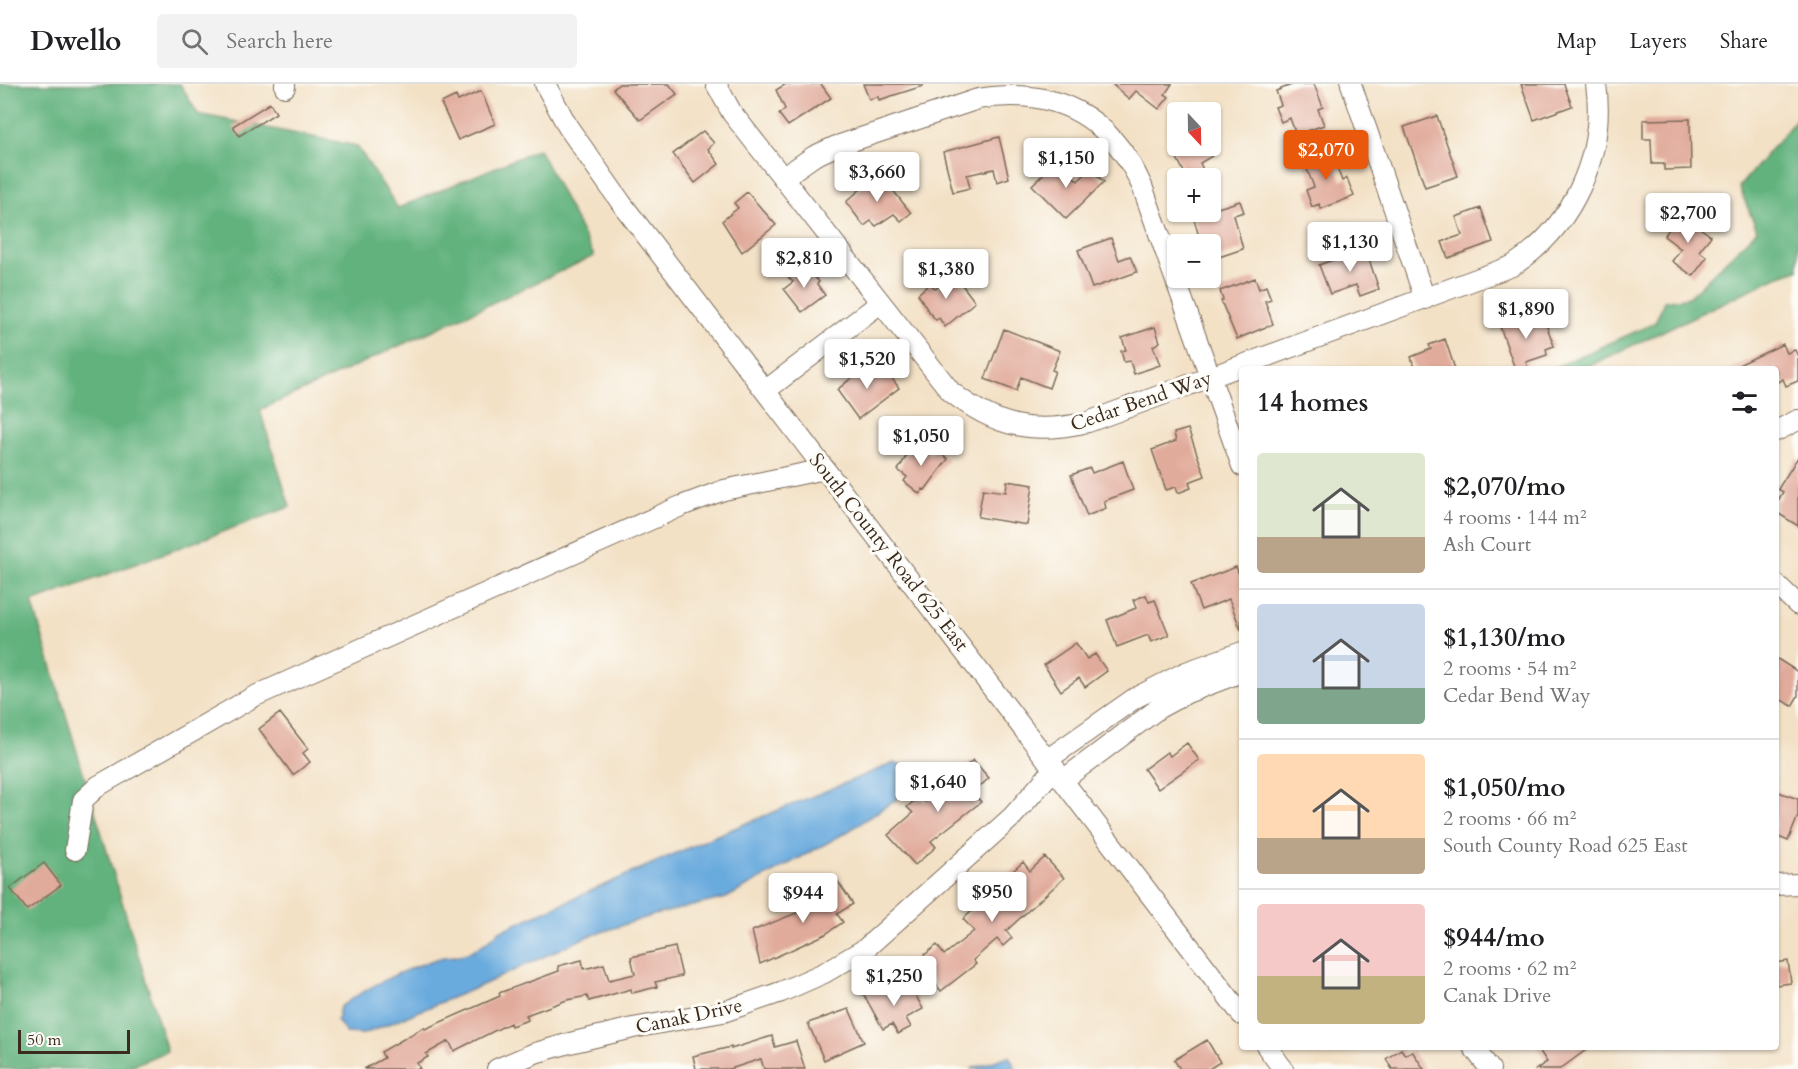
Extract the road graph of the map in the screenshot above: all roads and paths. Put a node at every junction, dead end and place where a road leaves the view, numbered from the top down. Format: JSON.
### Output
{"nodes":[{"id":1,"x":545,"y":84,"type":"edge"},
{"id":2,"x":716,"y":84,"type":"edge"},
{"id":3,"x":1351,"y":84,"type":"edge"},
{"id":4,"x":1596,"y":84,"type":"edge"},
{"id":5,"x":784,"y":177,"type":"junction"},
{"id":6,"x":1425,"y":299,"type":"junction"},
{"id":7,"x":879,"y":304,"type":"junction"},
{"id":8,"x":1243,"y":366,"type":"edge"},
{"id":9,"x":1239,"y":367,"type":"edge"},
{"id":10,"x":1210,"y":378,"type":"junction"},
{"id":11,"x":765,"y":391,"type":"junction"},
{"id":12,"x":1798,"y":420,"type":"edge"},
{"id":13,"x":1779,"y":430,"type":"edge"},
{"id":14,"x":1239,"y":458,"type":"edge"},
{"id":15,"x":825,"y":469,"type":"junction"},
{"id":16,"x":1779,"y":587,"type":"edge"},
{"id":17,"x":1798,"y":605,"type":"edge"},
{"id":18,"x":1239,"y":653,"type":"edge"},
{"id":19,"x":1239,"y":673,"type":"edge"},
{"id":20,"x":1055,"y":769,"type":"junction"},
{"id":21,"x":75,"y":850,"type":"dead end"},
{"id":22,"x":1798,"y":884,"type":"edge"},
{"id":23,"x":1779,"y":885,"type":"edge"},
{"id":24,"x":1239,"y":1011,"type":"edge"},
{"id":25,"x":1269,"y":1050,"type":"edge"},
{"id":26,"x":1475,"y":1050,"type":"edge"},
{"id":27,"x":538,"y":1061,"type":"edge"},
{"id":28,"x":1281,"y":1068,"type":"edge"},
{"id":29,"x":497,"y":1069,"type":"edge"},
{"id":30,"x":1490,"y":1069,"type":"edge"}],
"edges":[{"from":1,"to":11,"type":"street","name":"South County Road 625 East"},
{"from":2,"to":5,"type":"street","name":"Cedar Bend Way"},
{"from":3,"to":6,"type":"street"},
{"from":4,"to":6,"type":"street","name":"Cedar Bend Way"},
{"from":5,"to":7,"type":"street","name":"Cedar Bend Way"},
{"from":5,"to":10,"type":"street"},
{"from":6,"to":8,"type":"street","name":"Cedar Bend Way"},
{"from":7,"to":10,"type":"street","name":"Cedar Bend Way"},
{"from":7,"to":11,"type":"street"},
{"from":9,"to":10,"type":"street","name":"Cedar Bend Way"},
{"from":10,"to":14,"type":"street"},
{"from":11,"to":15,"type":"street","name":"South County Road 625 East"},
{"from":12,"to":13,"type":"street"},
{"from":15,"to":20,"type":"street","name":"South County Road 625 East"},
{"from":15,"to":21,"type":"street"},
{"from":16,"to":17,"type":"street"},
{"from":18,"to":20,"type":"street"},
{"from":19,"to":20,"type":"street"},
{"from":20,"to":24,"type":"street","name":"South County Road 625 East"},
{"from":20,"to":27,"type":"street","name":"Canak Drive"},
{"from":22,"to":23,"type":"street"},
{"from":25,"to":28,"type":"street"},
{"from":26,"to":30,"type":"street"},
{"from":27,"to":29,"type":"street","name":"Canak Drive"}]}
